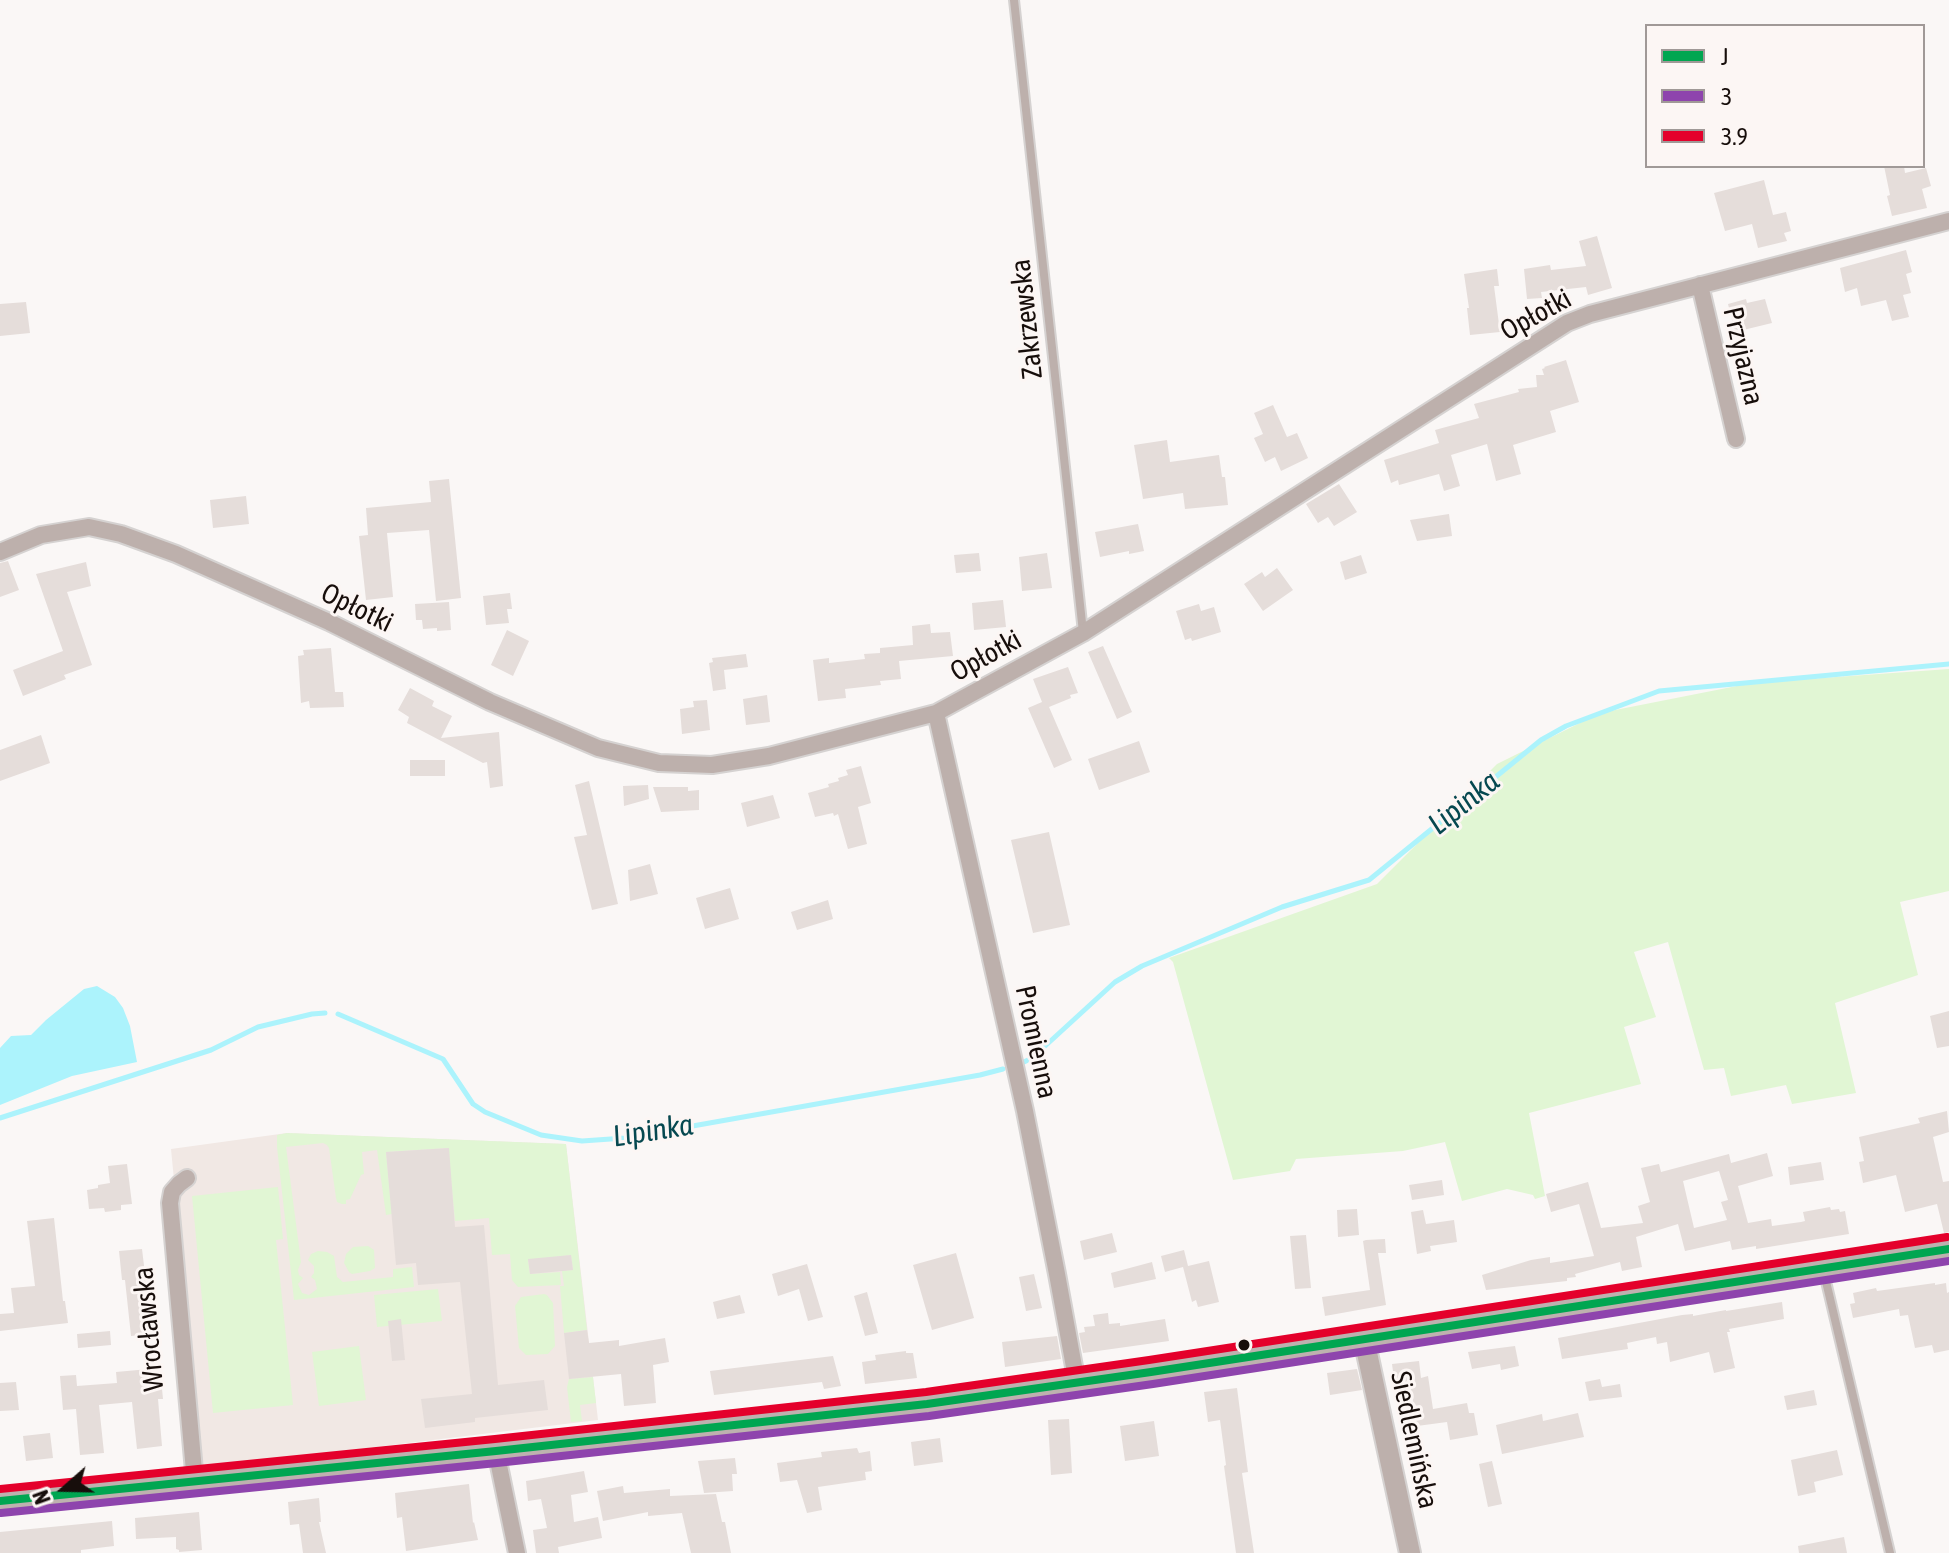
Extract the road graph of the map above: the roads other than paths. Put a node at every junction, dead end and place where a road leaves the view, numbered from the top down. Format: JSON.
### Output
{"nodes":[{"id":1,"x":1014,"y":0,"type":"edge"},
{"id":2,"x":1949,"y":221,"type":"edge"},
{"id":3,"x":1700,"y":285,"type":"junction"},
{"id":4,"x":1736,"y":439,"type":"dead end"},
{"id":5,"x":0,"y":552,"type":"edge"},
{"id":6,"x":1083,"y":633,"type":"junction"},
{"id":7,"x":936,"y":713,"type":"junction"},
{"id":8,"x":187,"y":1178,"type":"dead end"},
{"id":9,"x":1949,"y":1249,"type":"edge"},
{"id":10,"x":1823,"y":1268,"type":"junction"},
{"id":11,"x":1364,"y":1339,"type":"junction"},
{"id":12,"x":1077,"y":1383,"type":"junction"},
{"id":13,"x":496,"y":1451,"type":"junction"},
{"id":14,"x":195,"y":1482,"type":"junction"},
{"id":15,"x":0,"y":1501,"type":"edge"},
{"id":16,"x":517,"y":1553,"type":"edge"},
{"id":17,"x":1410,"y":1553,"type":"edge"},
{"id":18,"x":1890,"y":1553,"type":"edge"}],
"edges":[{"from":1,"to":6,"type":"lane","name":"Zakrzewska"},
{"from":2,"to":3,"type":"street","name":"Opłotki"},
{"from":3,"to":4,"type":"street","name":"Przyjazna"},
{"from":3,"to":6,"type":"street","name":"Opłotki"},
{"from":5,"to":7,"type":"street","name":"Opłotki"},
{"from":6,"to":7,"type":"street","name":"Opłotki"},
{"from":7,"to":12,"type":"street","name":"Promienna"},
{"from":8,"to":14,"type":"street","name":"Wrocławska"},
{"from":9,"to":10,"type":"main road"},
{"from":10,"to":11,"type":"main road"},
{"from":10,"to":18,"type":"lane"},
{"from":11,"to":12,"type":"main road"},
{"from":11,"to":17,"type":"street","name":"Siedlemińska"},
{"from":12,"to":13,"type":"main road"},
{"from":13,"to":14,"type":"main road"},
{"from":13,"to":16,"type":"street"},
{"from":14,"to":15,"type":"main road"}]}
